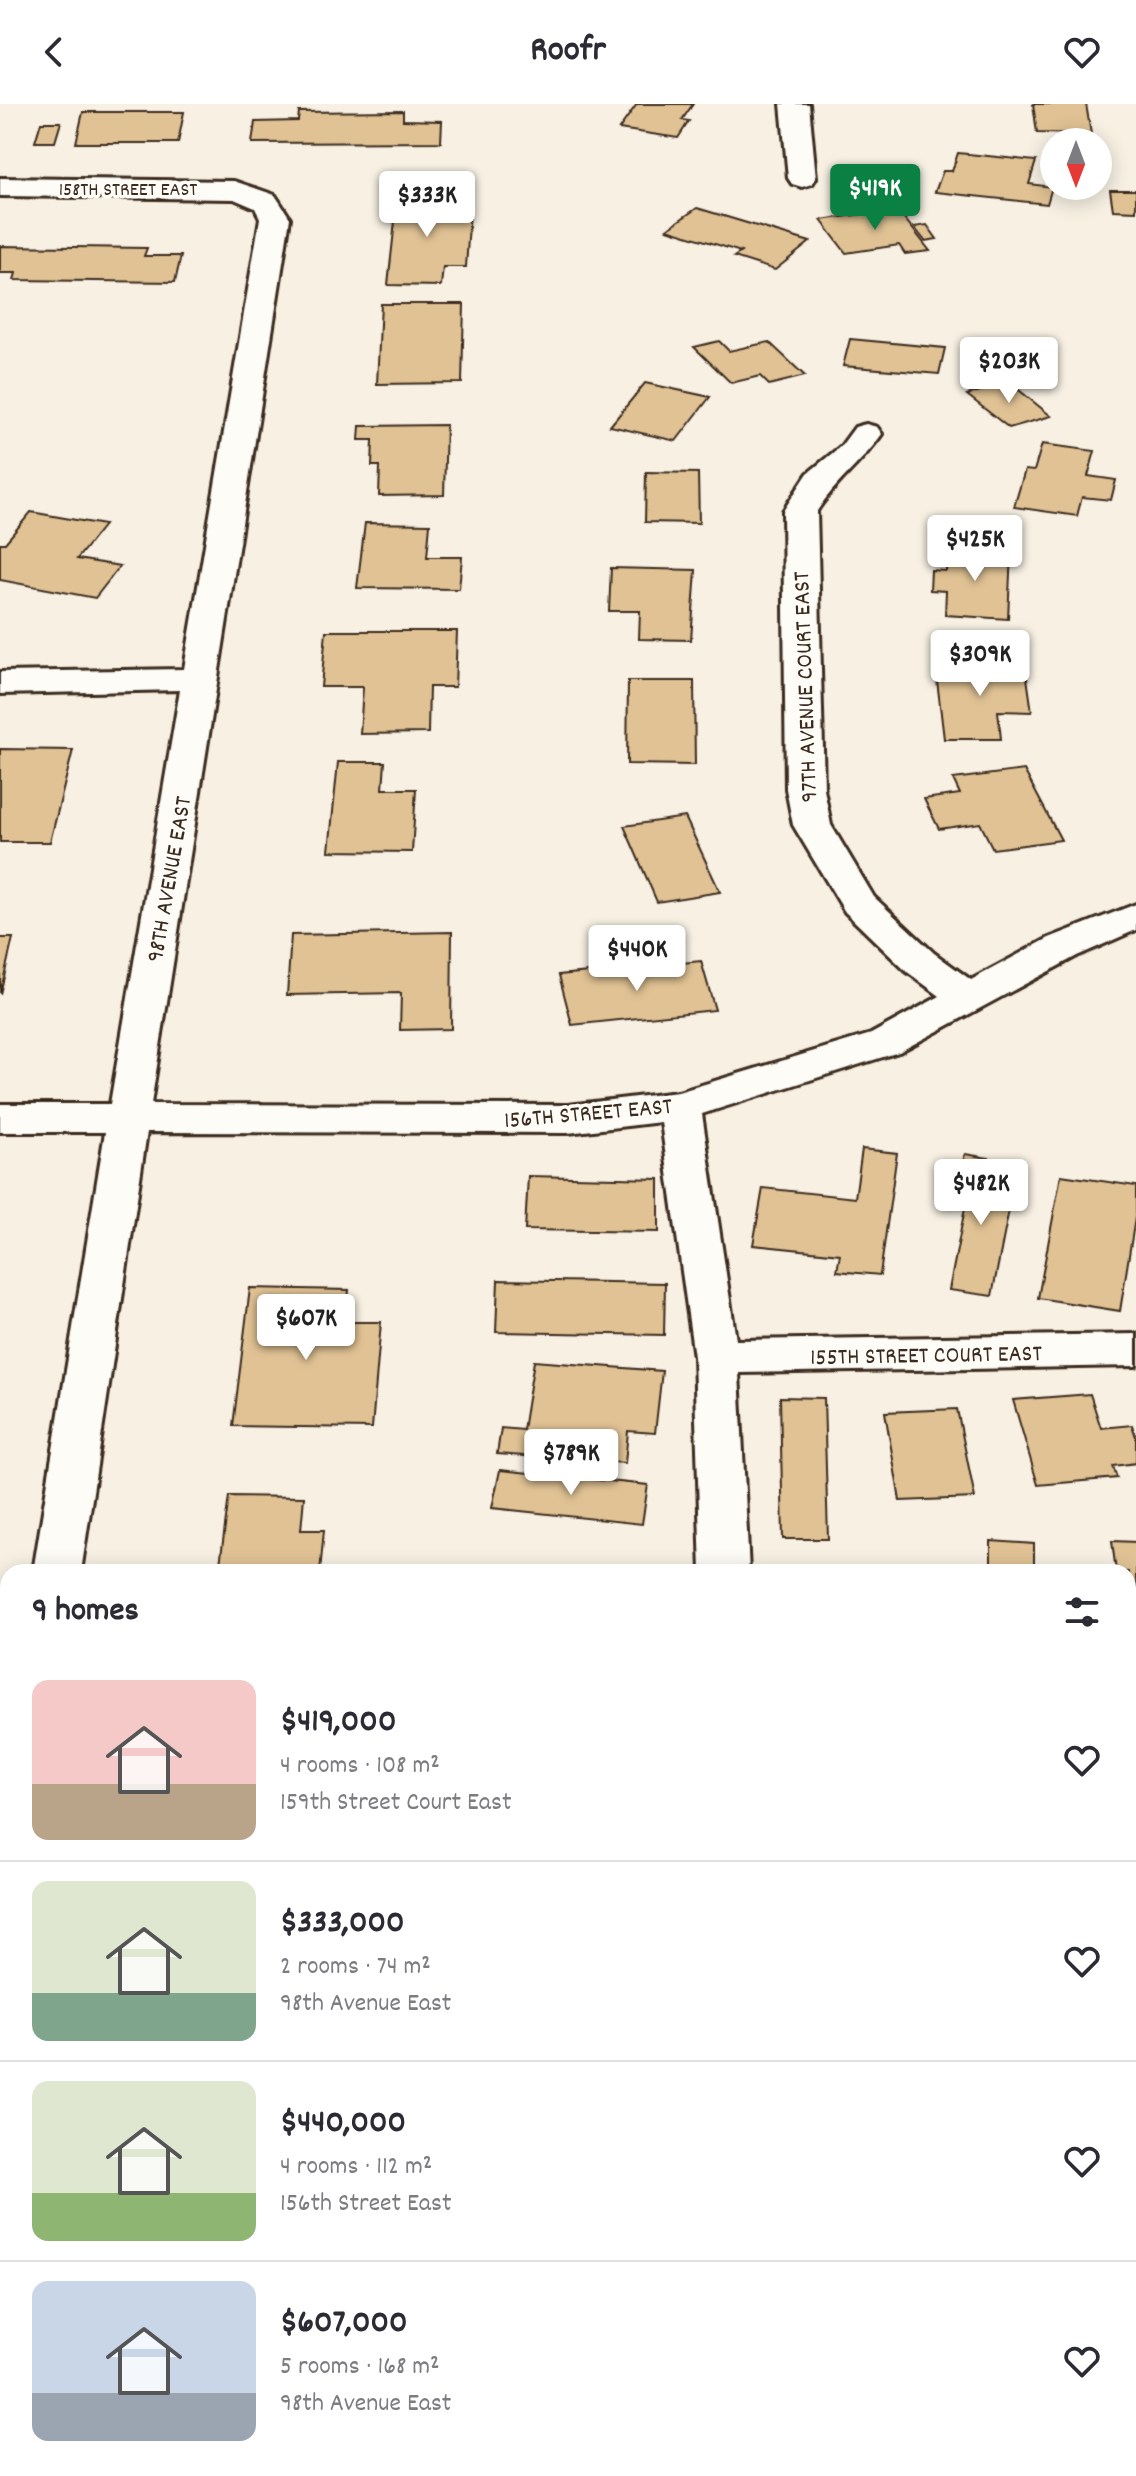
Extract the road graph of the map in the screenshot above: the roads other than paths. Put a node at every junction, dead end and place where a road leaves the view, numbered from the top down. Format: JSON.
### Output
{"nodes":[{"id":1,"x":795,"y":104,"type":"edge"},
{"id":2,"x":802,"y":178,"type":"dead end"},
{"id":3,"x":0,"y":187,"type":"edge"},
{"id":4,"x":255,"y":195,"type":"joint"},
{"id":5,"x":866,"y":434,"type":"dead end"},
{"id":6,"x":201,"y":679,"type":"junction"},
{"id":7,"x":0,"y":683,"type":"edge"},
{"id":8,"x":1136,"y":916,"type":"edge"},
{"id":9,"x":967,"y":997,"type":"junction"},
{"id":10,"x":680,"y":1106,"type":"junction"},
{"id":11,"x":0,"y":1118,"type":"edge"},
{"id":12,"x":128,"y":1118,"type":"junction"},
{"id":13,"x":1136,"y":1350,"type":"edge"},
{"id":14,"x":716,"y":1357,"type":"junction"},
{"id":15,"x":58,"y":1564,"type":"edge"},
{"id":16,"x":725,"y":1564,"type":"edge"}],
"edges":[{"from":1,"to":2,"type":"street"},
{"from":3,"to":4,"type":"street","name":"158TH STREET EAST"},
{"from":4,"to":6,"type":"street","name":"98TH AVENUE EAST"},
{"from":5,"to":9,"type":"street","name":"97TH AVENUE COURT EAST"},
{"from":6,"to":7,"type":"street"},
{"from":6,"to":12,"type":"street","name":"98TH AVENUE EAST"},
{"from":8,"to":9,"type":"street","name":"156TH STREET EAST"},
{"from":9,"to":10,"type":"street","name":"156TH STREET EAST"},
{"from":10,"to":12,"type":"street","name":"156TH STREET EAST"},
{"from":10,"to":14,"type":"street"},
{"from":11,"to":12,"type":"street","name":"156TH STREET EAST"},
{"from":12,"to":15,"type":"street","name":"98TH AVENUE EAST"},
{"from":13,"to":14,"type":"street","name":"155TH STREET COURT EAST"},
{"from":14,"to":16,"type":"street"}]}
